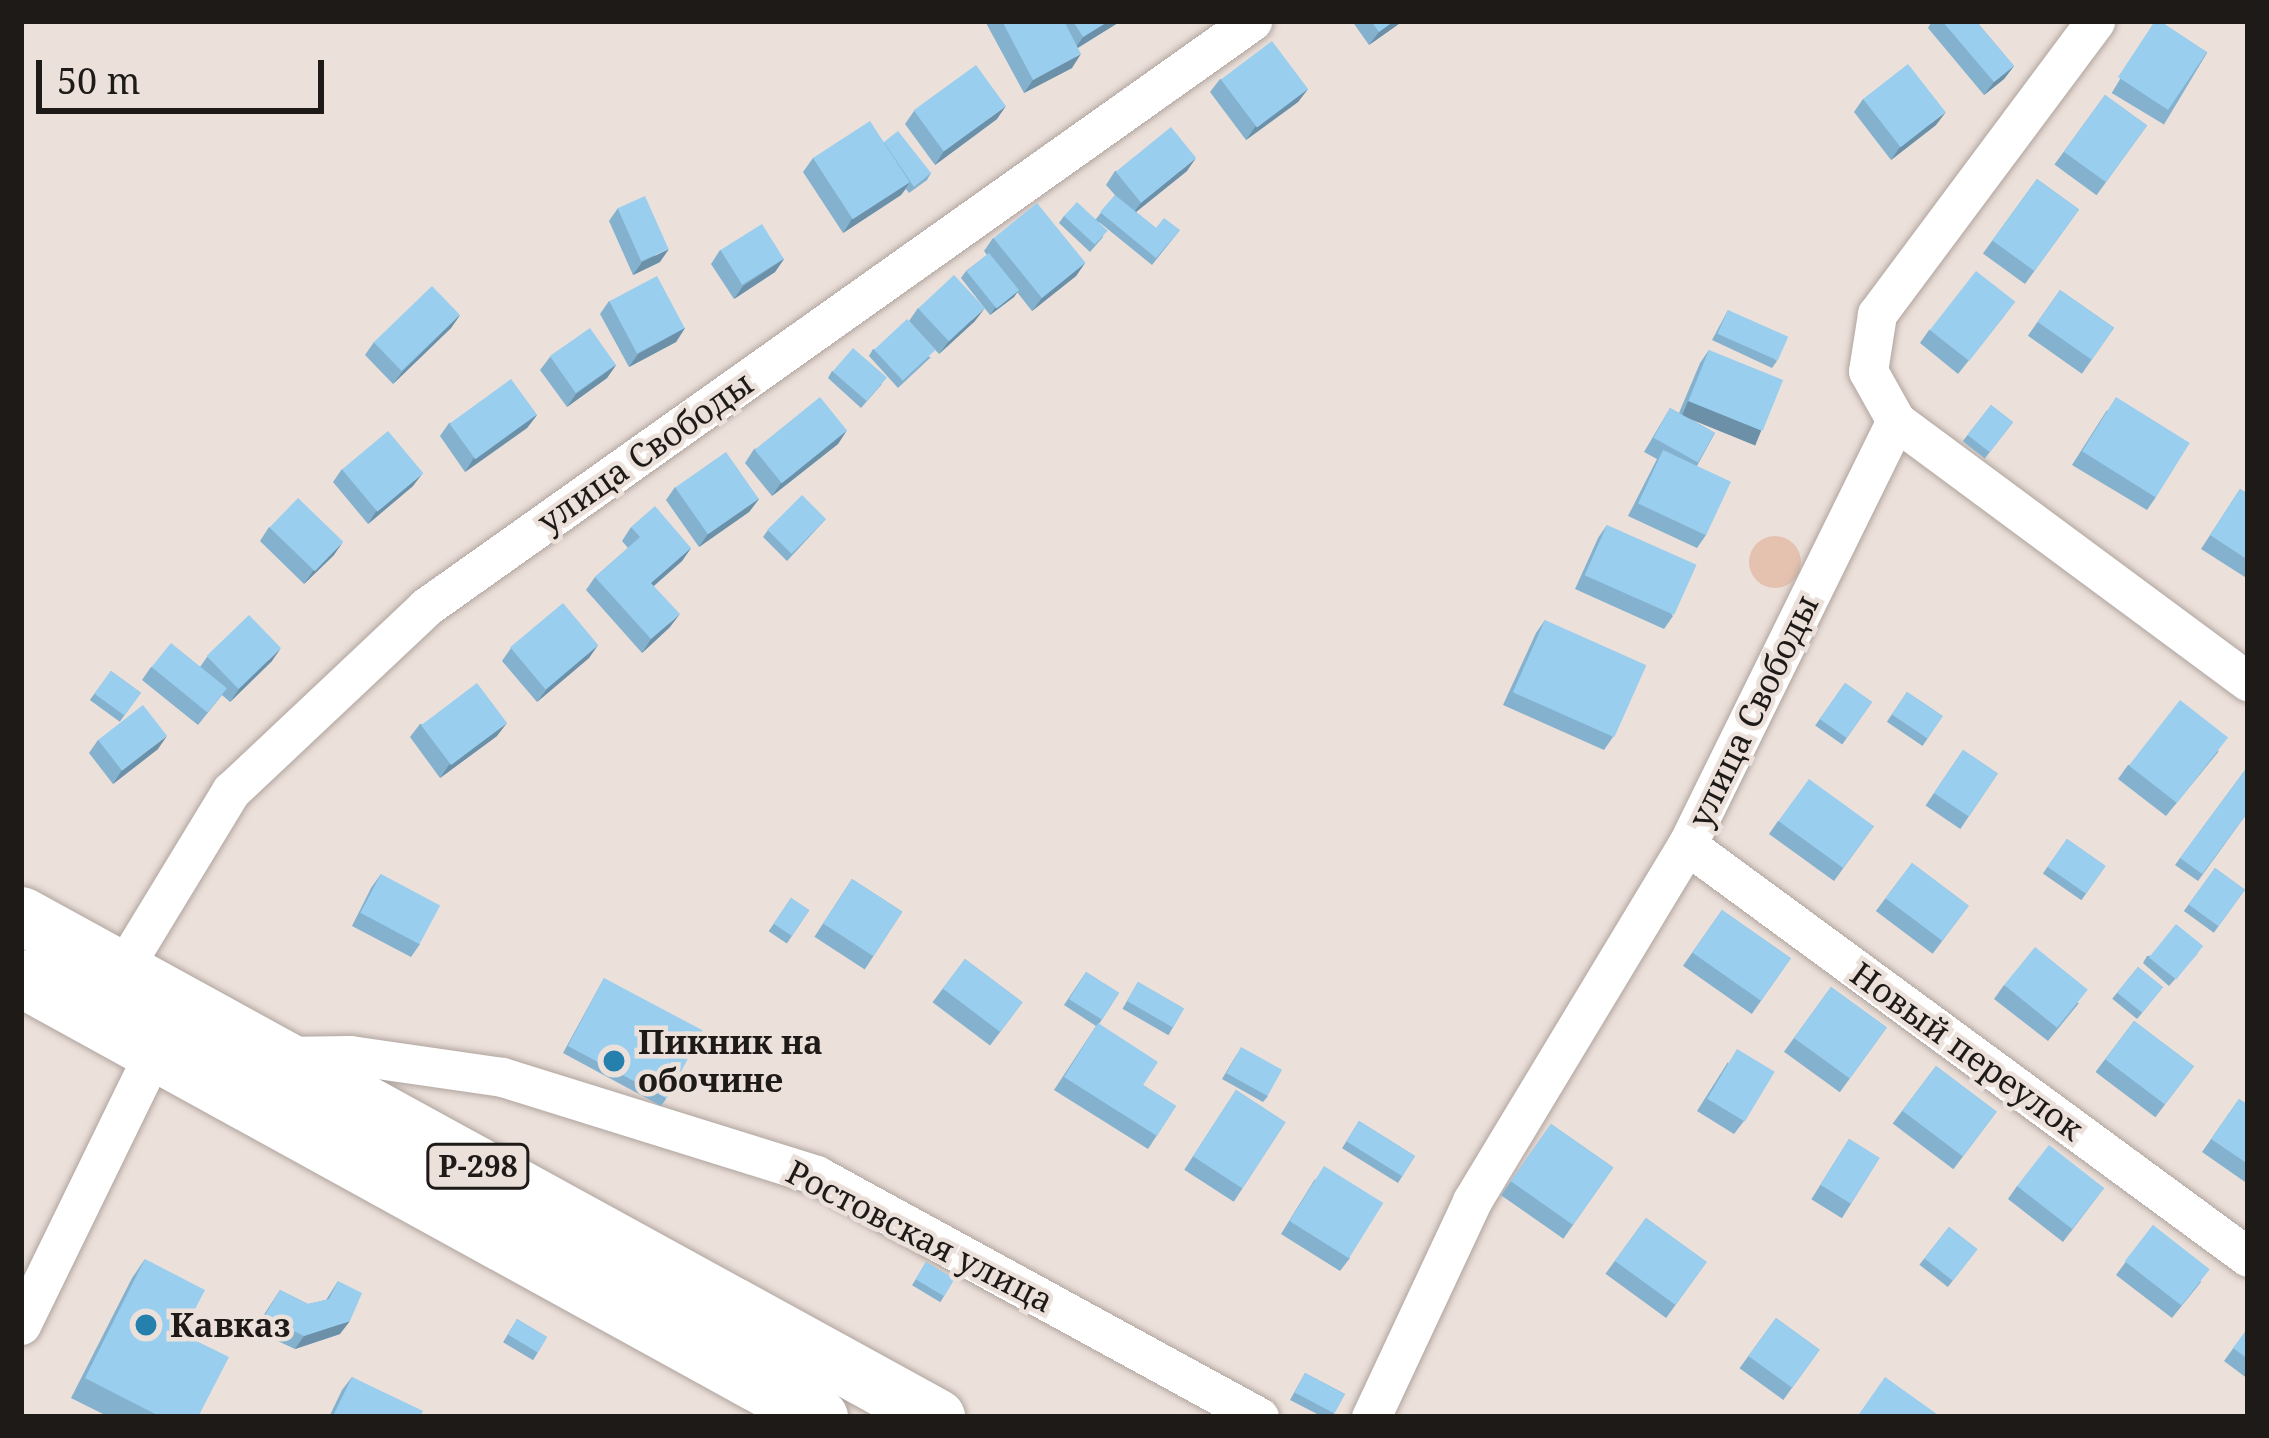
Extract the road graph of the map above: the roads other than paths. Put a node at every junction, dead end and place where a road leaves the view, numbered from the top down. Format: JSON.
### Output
{"nodes":[{"id":1,"x":1252,"y":21,"type":"edge"},
{"id":2,"x":2095,"y":21,"type":"edge"},
{"id":3,"x":1896,"y":422,"type":"junction"},
{"id":4,"x":2248,"y":681,"type":"edge"},
{"id":5,"x":1687,"y":845,"type":"junction"},
{"id":6,"x":21,"y":915,"type":"edge"},
{"id":7,"x":122,"y":970,"type":"junction"},
{"id":8,"x":21,"y":978,"type":"edge"},
{"id":9,"x":155,"y":1050,"type":"junction"},
{"id":10,"x":279,"y":1056,"type":"junction"},
{"id":11,"x":2248,"y":1257,"type":"edge"},
{"id":12,"x":21,"y":1325,"type":"edge"},
{"id":13,"x":819,"y":1417,"type":"edge"},
{"id":14,"x":935,"y":1417,"type":"edge"},
{"id":15,"x":1259,"y":1417,"type":"edge"},
{"id":16,"x":1371,"y":1417,"type":"edge"}],
"edges":[{"from":1,"to":7,"type":"street","name":"улица Свободы"},
{"from":2,"to":3,"type":"street"},
{"from":3,"to":4,"type":"street"},
{"from":3,"to":5,"type":"street","name":"улица Свободы"},
{"from":5,"to":11,"type":"street","name":"Новый переулок"},
{"from":5,"to":16,"type":"street","name":"улица Свободы"},
{"from":6,"to":7,"type":"highway","number":"Р-298"},
{"from":7,"to":10,"type":"highway","number":"Р-298"},
{"from":8,"to":9,"type":"highway","number":"Р-298"},
{"from":9,"to":12,"type":"street"},
{"from":9,"to":13,"type":"highway","number":"Р-298"},
{"from":10,"to":14,"type":"highway","number":"Р-298"},
{"from":10,"to":15,"type":"street","name":"Ростовская улица"}]}
